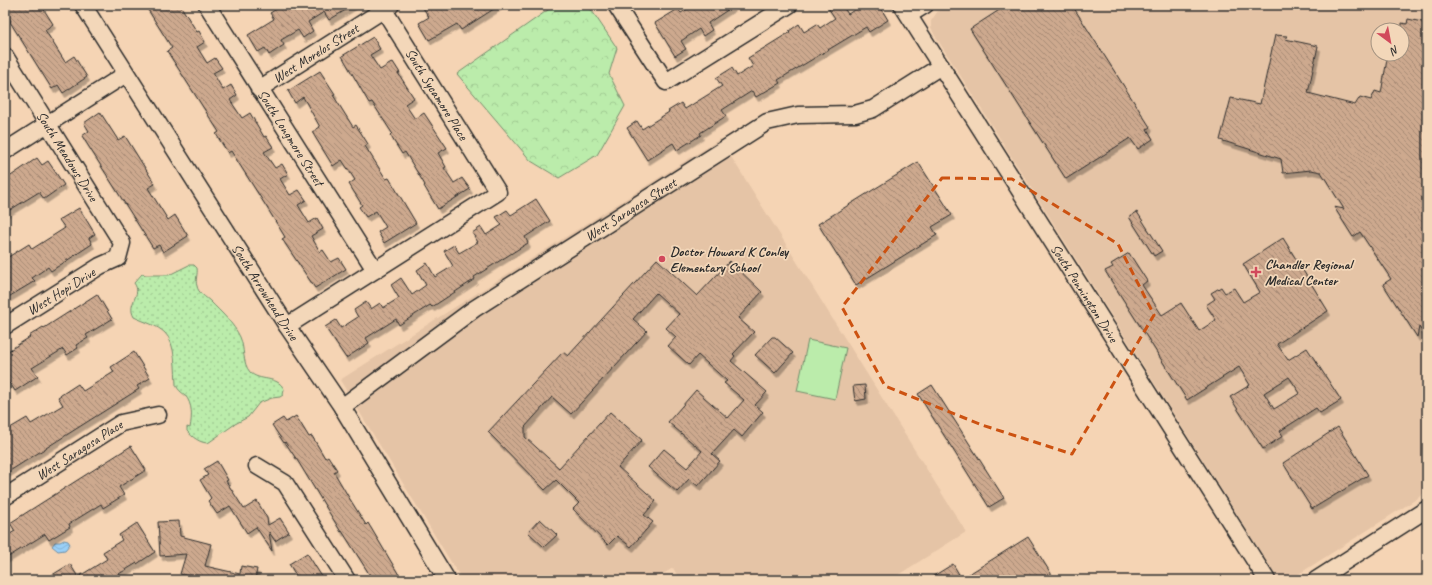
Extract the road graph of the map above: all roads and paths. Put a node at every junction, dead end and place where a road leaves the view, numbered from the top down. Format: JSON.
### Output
{"nodes":[{"id":1,"x":83,"y":5,"type":"edge"},
{"id":2,"x":207,"y":5,"type":"edge"},
{"id":3,"x":616,"y":5,"type":"edge"},
{"id":4,"x":789,"y":5,"type":"edge"},
{"id":5,"x":925,"y":5,"type":"edge"},
{"id":6,"x":387,"y":7,"type":"edge"},
{"id":7,"x":906,"y":10,"type":"edge"},
{"id":8,"x":5,"y":56,"type":"edge"},
{"id":9,"x":941,"y":66,"type":"junction"},
{"id":10,"x":126,"y":74,"type":"junction"},
{"id":11,"x":259,"y":89,"type":"junction"},
{"id":12,"x":48,"y":124,"type":"junction"},
{"id":13,"x":5,"y":151,"type":"edge"},
{"id":14,"x":118,"y":258,"type":"joint"},
{"id":15,"x":375,"y":270,"type":"junction"},
{"id":16,"x":5,"y":326,"type":"edge"},
{"id":17,"x":287,"y":326,"type":"junction"},
{"id":18,"x":342,"y":408,"type":"junction"},
{"id":19,"x":158,"y":415,"type":"dead end"},
{"id":20,"x":257,"y":466,"type":"dead end"},
{"id":21,"x":5,"y":497,"type":"edge"},
{"id":22,"x":1427,"y":509,"type":"edge"},
{"id":23,"x":347,"y":580,"type":"edge"},
{"id":24,"x":447,"y":580,"type":"edge"},
{"id":25,"x":1267,"y":580,"type":"edge"},
{"id":26,"x":1316,"y":580,"type":"edge"}],
"edges":[{"from":1,"to":10,"type":"street","name":"South Arrowhead Drive"},
{"from":2,"to":11,"type":"street","name":"South Longmore Street"},
{"from":3,"to":4,"type":"street"},
{"from":5,"to":7,"type":"street"},
{"from":6,"to":11,"type":"street","name":"West Morelos Street"},
{"from":6,"to":15,"type":"street","name":"South Sycamore Place"},
{"from":7,"to":9,"type":"street","name":"South Pennington Drive"},
{"from":8,"to":12,"type":"street","name":"South Meadows Drive"},
{"from":9,"to":18,"type":"street","name":"West Saragosa Street"},
{"from":9,"to":25,"type":"street","name":"South Pennington Drive"},
{"from":10,"to":12,"type":"street"},
{"from":10,"to":17,"type":"street","name":"South Arrowhead Drive"},
{"from":11,"to":15,"type":"street","name":"South Longmore Street"},
{"from":12,"to":13,"type":"street"},
{"from":12,"to":14,"type":"street","name":"South Meadows Drive"},
{"from":14,"to":16,"type":"street","name":"West Hopi Drive"},
{"from":15,"to":17,"type":"street"},
{"from":17,"to":18,"type":"street","name":"South Arrowhead Drive"},
{"from":18,"to":24,"type":"street","name":"South Arrowhead Drive"},
{"from":19,"to":21,"type":"street","name":"West Saragosa Place"},
{"from":20,"to":23,"type":"street"},
{"from":22,"to":26,"type":"street"}]}
